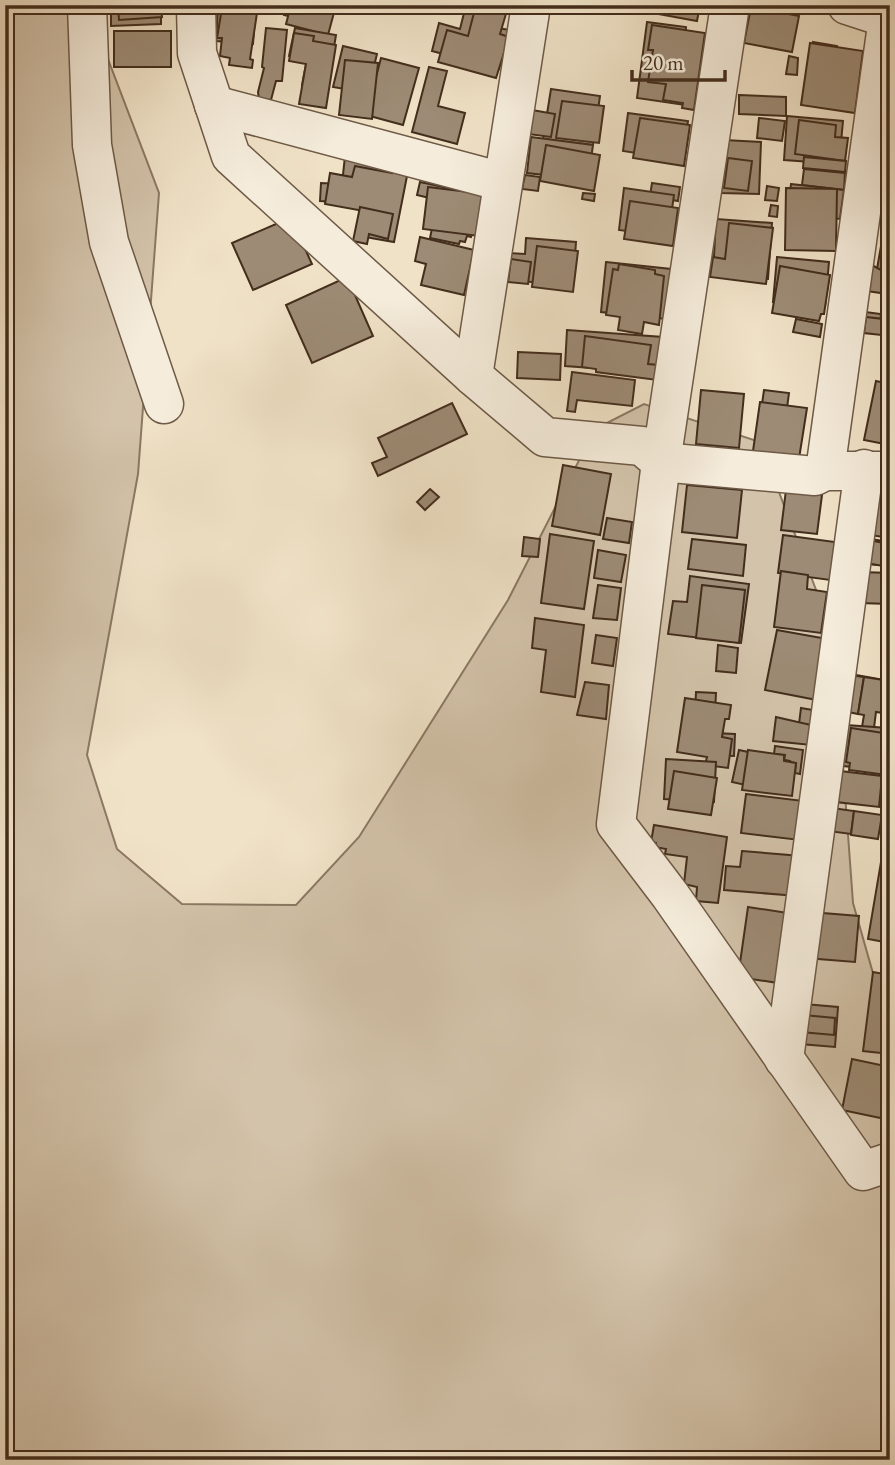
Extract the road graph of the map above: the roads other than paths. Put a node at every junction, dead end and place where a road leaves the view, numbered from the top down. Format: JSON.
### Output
{"nodes":[{"id":1,"x":87,"y":5,"type":"edge"},
{"id":2,"x":196,"y":5,"type":"edge"},
{"id":3,"x":531,"y":5,"type":"edge"},
{"id":4,"x":730,"y":5,"type":"edge"},
{"id":5,"x":847,"y":5,"type":"edge"},
{"id":6,"x":889,"y":19,"type":"edge"},
{"id":7,"x":214,"y":105,"type":"junction"},
{"id":8,"x":503,"y":183,"type":"junction"},
{"id":9,"x":473,"y":376,"type":"junction"},
{"id":10,"x":164,"y":404,"type":"dead end"},
{"id":11,"x":662,"y":462,"type":"junction"},
{"id":12,"x":877,"y":470,"type":"edge"},
{"id":13,"x":825,"y":471,"type":"junction"},
{"id":14,"x":784,"y":1059,"type":"junction"},
{"id":15,"x":890,"y":1162,"type":"edge"}],
"edges":[{"from":1,"to":10,"type":"street"},
{"from":2,"to":7,"type":"street"},
{"from":3,"to":8,"type":"street"},
{"from":4,"to":11,"type":"street"},
{"from":5,"to":6,"type":"street"},
{"from":6,"to":13,"type":"street"},
{"from":7,"to":8,"type":"street"},
{"from":7,"to":9,"type":"street"},
{"from":8,"to":9,"type":"street"},
{"from":9,"to":11,"type":"street"},
{"from":11,"to":13,"type":"street"},
{"from":11,"to":14,"type":"street"},
{"from":12,"to":13,"type":"street"},
{"from":12,"to":14,"type":"street"},
{"from":14,"to":15,"type":"street"}]}
